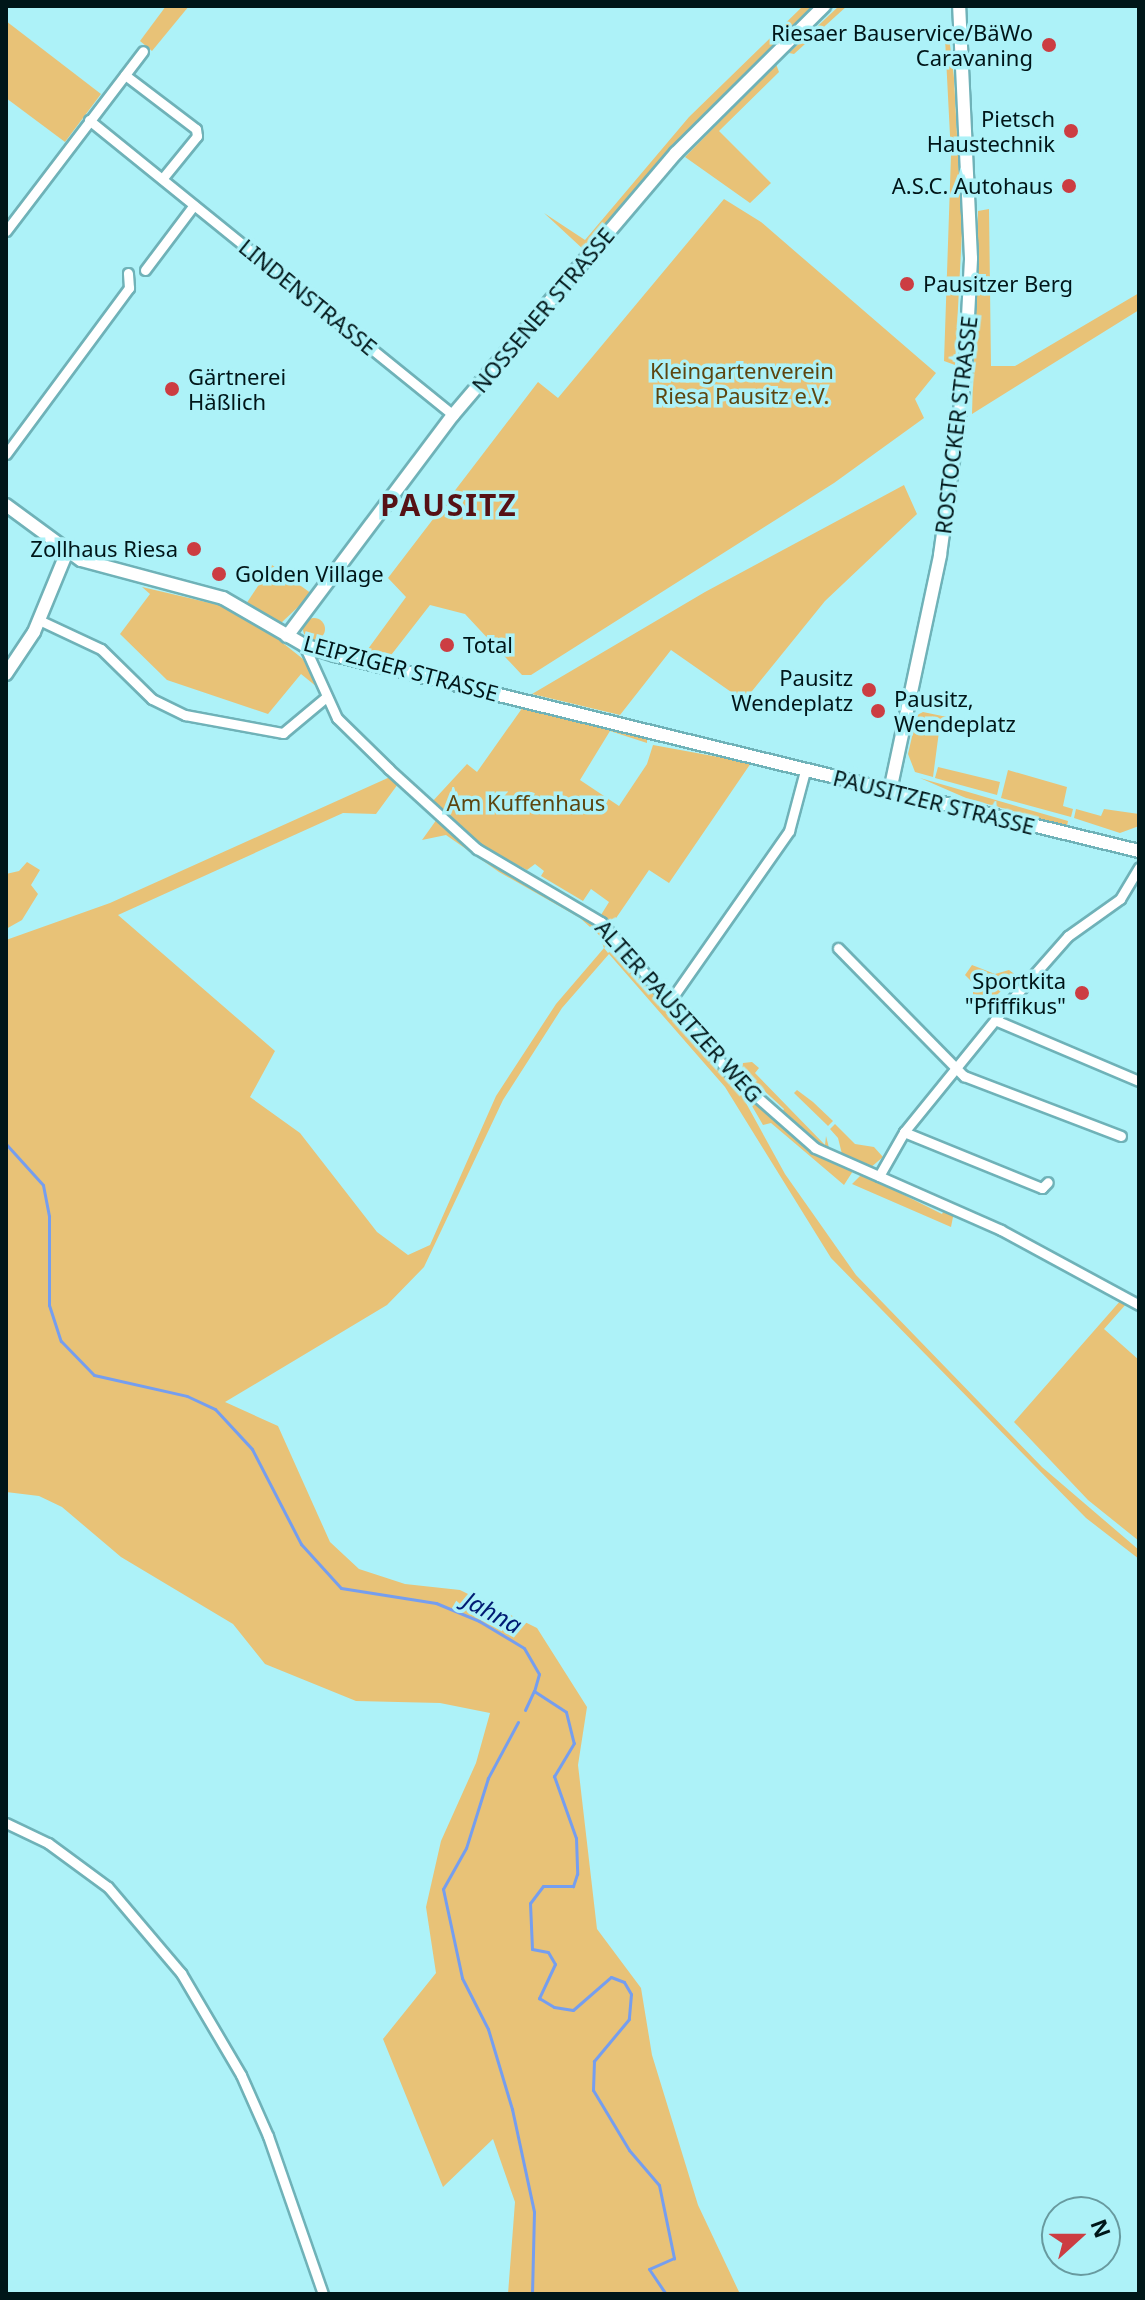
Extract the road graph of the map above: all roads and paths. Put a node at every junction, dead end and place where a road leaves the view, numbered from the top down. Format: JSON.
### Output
{"nodes":[{"id":1,"x":824,"y":6,"type":"edge"},
{"id":2,"x":959,"y":6,"type":"edge"},
{"id":3,"x":143,"y":51,"type":"dead end"},
{"id":4,"x":125,"y":75,"type":"junction"},
{"id":5,"x":89,"y":120,"type":"junction"},
{"id":6,"x":162,"y":179,"type":"junction"},
{"id":7,"x":194,"y":205,"type":"junction"},
{"id":8,"x":6,"y":231,"type":"edge"},
{"id":9,"x":145,"y":270,"type":"dead end"},
{"id":10,"x":128,"y":273,"type":"dead end"},
{"id":11,"x":453,"y":415,"type":"junction"},
{"id":12,"x":6,"y":454,"type":"edge"},
{"id":13,"x":6,"y":505,"type":"edge"},
{"id":14,"x":67,"y":552,"type":"junction"},
{"id":15,"x":39,"y":620,"type":"junction"},
{"id":16,"x":287,"y":636,"type":"junction"},
{"id":17,"x":304,"y":645,"type":"junction"},
{"id":18,"x":6,"y":674,"type":"edge"},
{"id":19,"x":325,"y":698,"type":"junction"},
{"id":20,"x":729,"y":751,"type":"joint"},
{"id":21,"x":805,"y":771,"type":"junction"},
{"id":22,"x":890,"y":791,"type":"junction"},
{"id":23,"x":1139,"y":851,"type":"edge"},
{"id":24,"x":1139,"y":867,"type":"edge"},
{"id":25,"x":838,"y":948,"type":"dead end"},
{"id":26,"x":670,"y":1001,"type":"junction"},
{"id":27,"x":995,"y":1020,"type":"junction"},
{"id":28,"x":956,"y":1067,"type":"junction"},
{"id":29,"x":1139,"y":1081,"type":"edge"},
{"id":30,"x":904,"y":1132,"type":"junction"},
{"id":31,"x":1121,"y":1136,"type":"dead end"},
{"id":32,"x":879,"y":1176,"type":"junction"},
{"id":33,"x":1048,"y":1182,"type":"dead end"},
{"id":34,"x":1139,"y":1305,"type":"edge"},
{"id":35,"x":6,"y":1823,"type":"edge"},
{"id":36,"x":323,"y":2294,"type":"edge"}],
"edges":[{"from":1,"to":11,"type":"street","name":"NOSSENER STRASSE"},
{"from":2,"to":22,"type":"street","name":"ROSTOCKER STRASSE"},
{"from":3,"to":4,"type":"street"},
{"from":4,"to":5,"type":"street"},
{"from":4,"to":6,"type":"street"},
{"from":5,"to":6,"type":"street","name":"LINDENSTRASSE"},
{"from":5,"to":8,"type":"street"},
{"from":6,"to":7,"type":"street","name":"LINDENSTRASSE"},
{"from":7,"to":9,"type":"street"},
{"from":7,"to":11,"type":"street","name":"LINDENSTRASSE"},
{"from":10,"to":12,"type":"street"},
{"from":11,"to":16,"type":"street","name":"NOSSENER STRASSE"},
{"from":13,"to":14,"type":"street","name":"LEIPZIGER STRASSE"},
{"from":14,"to":15,"type":"street"},
{"from":14,"to":16,"type":"street","name":"LEIPZIGER STRASSE"},
{"from":15,"to":18,"type":"street"},
{"from":15,"to":19,"type":"street"},
{"from":16,"to":17,"type":"street","name":"LEIPZIGER STRASSE"},
{"from":17,"to":19,"type":"street","name":"ALTER PAUSITZER WEG"},
{"from":17,"to":20,"type":"street","name":"LEIPZIGER STRASSE"},
{"from":19,"to":26,"type":"street","name":"ALTER PAUSITZER WEG"},
{"from":20,"to":21,"type":"street","name":"PAUSITZER STRASSE"},
{"from":21,"to":22,"type":"street","name":"PAUSITZER STRASSE"},
{"from":21,"to":26,"type":"street"},
{"from":22,"to":23,"type":"street","name":"PAUSITZER STRASSE"},
{"from":24,"to":27,"type":"street"},
{"from":25,"to":28,"type":"street"},
{"from":26,"to":32,"type":"street","name":"ALTER PAUSITZER WEG"},
{"from":27,"to":28,"type":"street"},
{"from":27,"to":29,"type":"street"},
{"from":28,"to":30,"type":"street"},
{"from":28,"to":31,"type":"street"},
{"from":30,"to":32,"type":"street"},
{"from":30,"to":33,"type":"street"},
{"from":32,"to":34,"type":"street","name":"ALTER PAUSITZER WEG"},
{"from":35,"to":36,"type":"street"}]}
